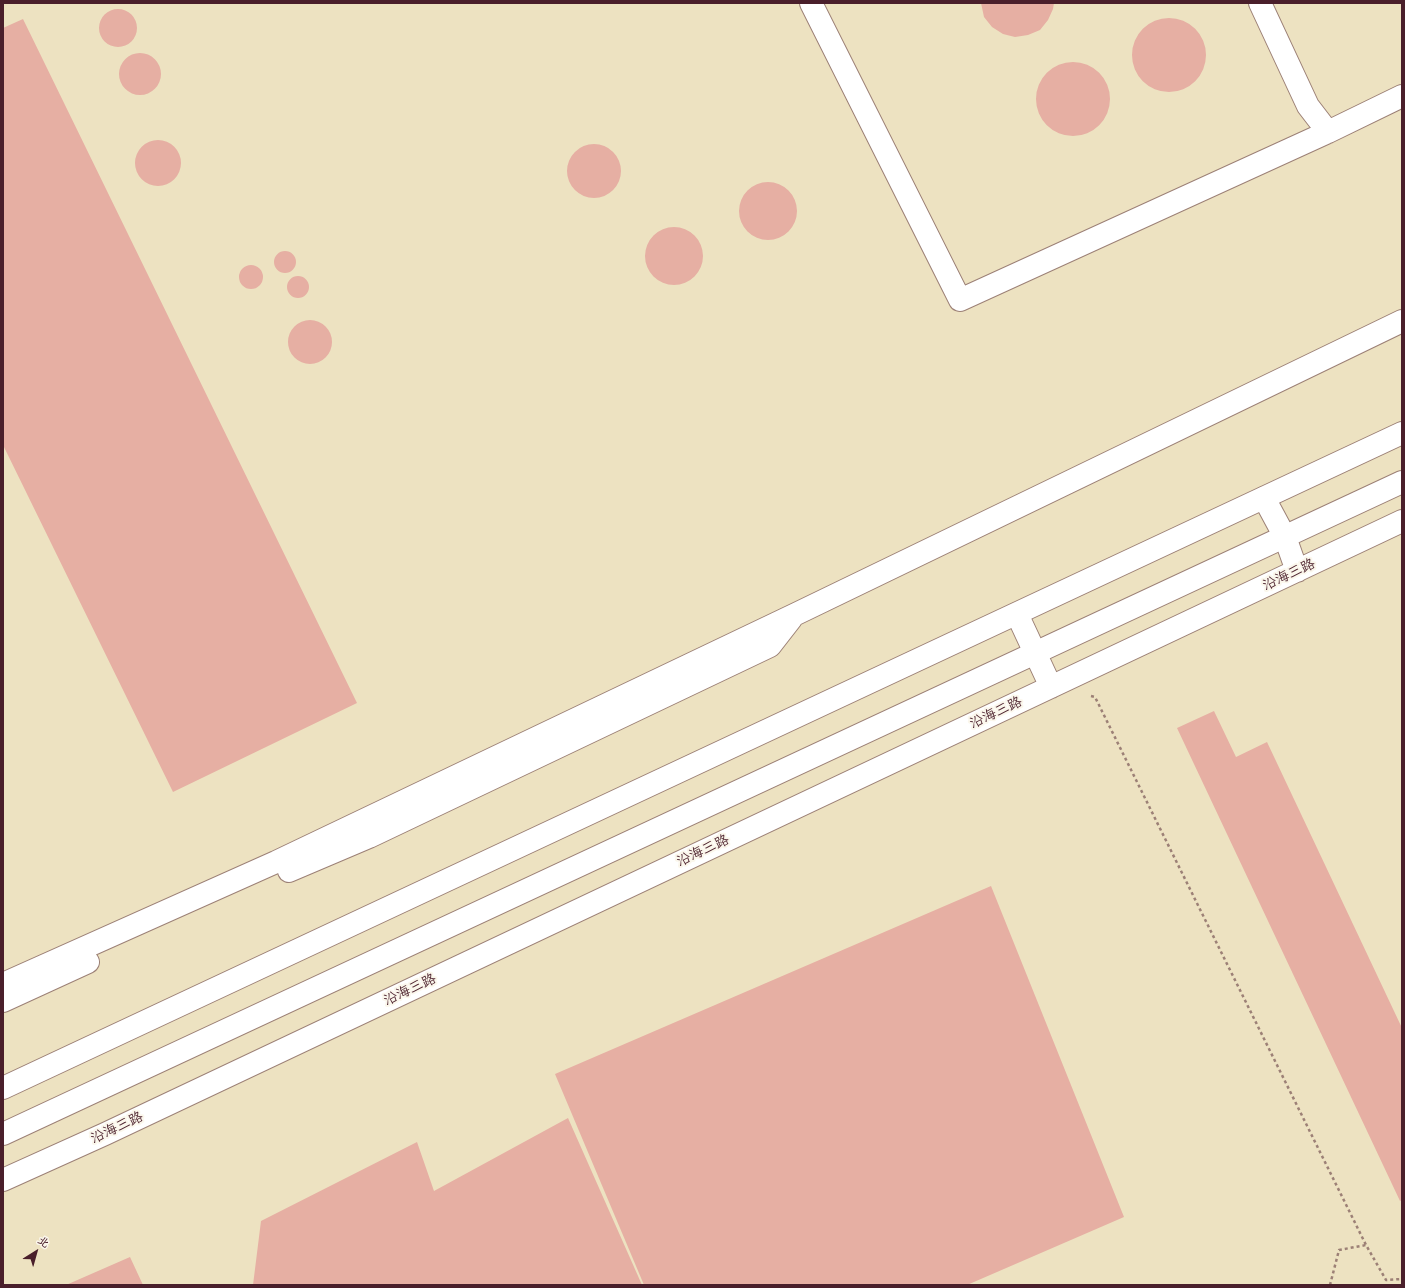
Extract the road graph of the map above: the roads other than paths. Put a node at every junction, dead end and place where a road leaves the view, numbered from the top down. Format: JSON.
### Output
{"nodes":[{"id":1,"x":811,"y":3,"type":"edge"},
{"id":2,"x":1260,"y":3,"type":"edge"},
{"id":3,"x":1402,"y":96,"type":"edge"},
{"id":4,"x":1328,"y":132,"type":"junction"},
{"id":5,"x":1402,"y":321,"type":"edge"},
{"id":6,"x":1402,"y":433,"type":"edge"},
{"id":7,"x":1402,"y":482,"type":"edge"},
{"id":8,"x":1264,"y":498,"type":"junction"},
{"id":9,"x":1402,"y":521,"type":"edge"},
{"id":10,"x":1285,"y":537,"type":"junction"},
{"id":11,"x":1297,"y":571,"type":"junction"},
{"id":12,"x":796,"y":614,"type":"junction"},
{"id":13,"x":1017,"y":614,"type":"junction"},
{"id":14,"x":1035,"y":653,"type":"junction"},
{"id":15,"x":1051,"y":687,"type":"junction"},
{"id":16,"x":3,"y":984,"type":"edge"},
{"id":17,"x":3,"y":1001,"type":"edge"},
{"id":18,"x":3,"y":1088,"type":"edge"},
{"id":19,"x":3,"y":1134,"type":"edge"},
{"id":20,"x":3,"y":1180,"type":"edge"}],
"edges":[{"from":1,"to":4,"type":"street"},
{"from":2,"to":4,"type":"street"},
{"from":3,"to":4,"type":"street"},
{"from":5,"to":12,"type":"street"},
{"from":6,"to":8,"type":"street"},
{"from":7,"to":10,"type":"street"},
{"from":8,"to":10,"type":"street"},
{"from":8,"to":13,"type":"street"},
{"from":9,"to":11,"type":"street","name":"沿海三路"},
{"from":10,"to":11,"type":"street"},
{"from":10,"to":14,"type":"street"},
{"from":11,"to":15,"type":"street","name":"沿海三路"},
{"from":12,"to":16,"type":"street"},
{"from":12,"to":17,"type":"street"},
{"from":13,"to":14,"type":"street"},
{"from":13,"to":18,"type":"street"},
{"from":14,"to":15,"type":"street"},
{"from":14,"to":19,"type":"street"},
{"from":15,"to":20,"type":"street","name":"沿海三路"}]}
